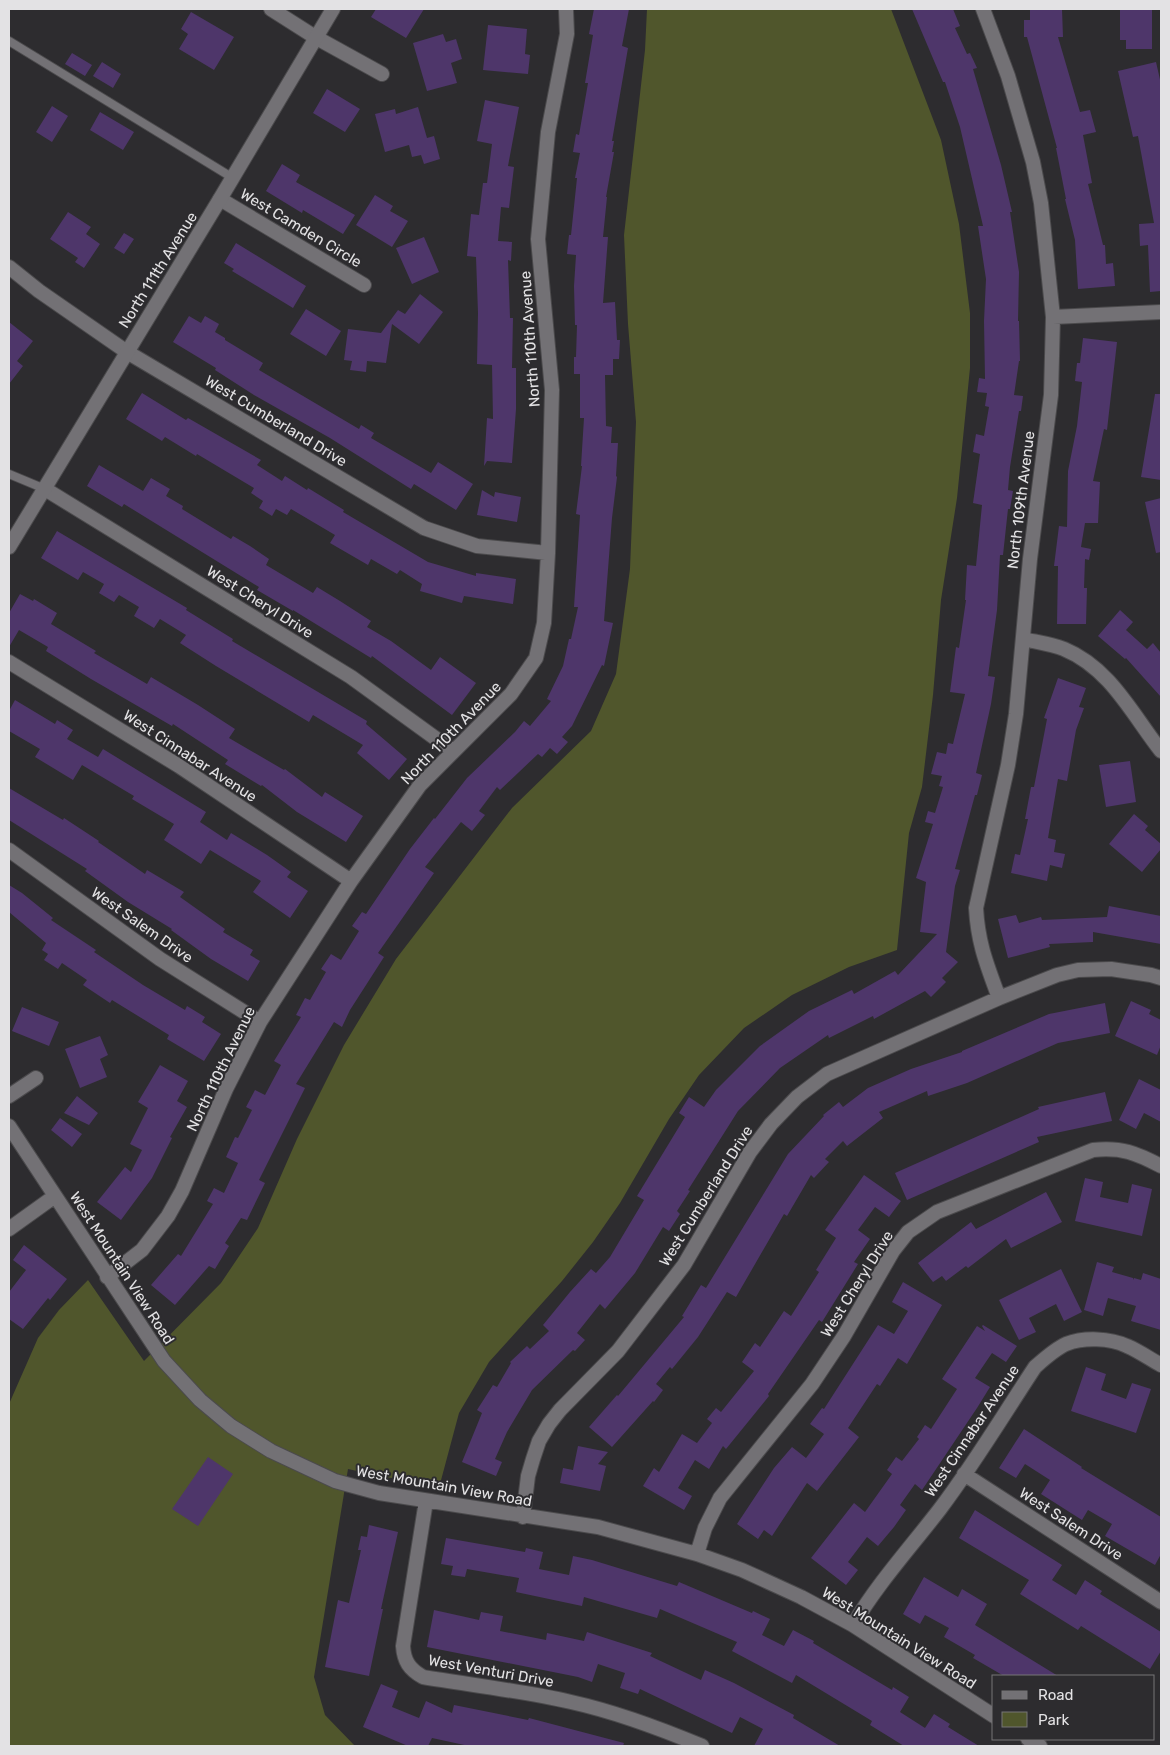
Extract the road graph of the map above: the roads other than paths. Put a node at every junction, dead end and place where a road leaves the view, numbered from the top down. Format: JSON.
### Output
{"nodes":[{"id":1,"x":271,"y":9,"type":"edge"},
{"id":2,"x":333,"y":9,"type":"edge"},
{"id":3,"x":566,"y":9,"type":"edge"},
{"id":4,"x":983,"y":9,"type":"edge"},
{"id":5,"x":315,"y":37,"type":"junction"},
{"id":6,"x":9,"y":41,"type":"edge"},
{"id":7,"x":382,"y":74,"type":"dead end"},
{"id":8,"x":233,"y":178,"type":"junction"},
{"id":9,"x":220,"y":199,"type":"junction"},
{"id":10,"x":9,"y":266,"type":"edge"},
{"id":11,"x":364,"y":285,"type":"dead end"},
{"id":12,"x":1161,"y":312,"type":"edge"},
{"id":13,"x":1053,"y":317,"type":"junction"},
{"id":14,"x":127,"y":352,"type":"junction"},
{"id":15,"x":9,"y":474,"type":"edge"},
{"id":16,"x":45,"y":488,"type":"junction"},
{"id":17,"x":9,"y":547,"type":"edge"},
{"id":18,"x":548,"y":553,"type":"junction"},
{"id":19,"x":1022,"y":639,"type":"junction"},
{"id":20,"x":9,"y":662,"type":"edge"},
{"id":21,"x":453,"y":751,"type":"junction"},
{"id":22,"x":1161,"y":751,"type":"edge"},
{"id":23,"x":9,"y":850,"type":"edge"},
{"id":24,"x":352,"y":881,"type":"junction"},
{"id":25,"x":1161,"y":978,"type":"edge"},
{"id":26,"x":999,"y":998,"type":"junction"},
{"id":27,"x":260,"y":1022,"type":"junction"},
{"id":28,"x":36,"y":1078,"type":"dead end"},
{"id":29,"x":9,"y":1096,"type":"edge"},
{"id":30,"x":9,"y":1126,"type":"edge"},
{"id":31,"x":1161,"y":1166,"type":"edge"},
{"id":32,"x":55,"y":1196,"type":"junction"},
{"id":33,"x":9,"y":1229,"type":"edge"},
{"id":34,"x":107,"y":1277,"type":"junction"},
{"id":35,"x":1161,"y":1365,"type":"edge"},
{"id":36,"x":964,"y":1474,"type":"junction"},
{"id":37,"x":426,"y":1501,"type":"junction"},
{"id":38,"x":523,"y":1517,"type":"junction"},
{"id":39,"x":697,"y":1554,"type":"junction"},
{"id":40,"x":1161,"y":1602,"type":"edge"},
{"id":41,"x":854,"y":1625,"type":"junction"},
{"id":42,"x":992,"y":1715,"type":"edge"},
{"id":43,"x":702,"y":1746,"type":"edge"}],
"edges":[{"from":1,"to":5,"type":"street"},
{"from":2,"to":5,"type":"street","name":"North 111th Avenue"},
{"from":3,"to":18,"type":"street","name":"North 110th Avenue"},
{"from":4,"to":13,"type":"street","name":"North 109th Avenue"},
{"from":5,"to":7,"type":"street"},
{"from":5,"to":8,"type":"street","name":"North 111th Avenue"},
{"from":6,"to":8,"type":"lane"},
{"from":8,"to":9,"type":"street","name":"North 111th Avenue"},
{"from":9,"to":11,"type":"street","name":"West Camden Circle"},
{"from":9,"to":14,"type":"street","name":"North 111th Avenue"},
{"from":10,"to":14,"type":"street","name":"West Cumberland Drive"},
{"from":12,"to":13,"type":"street"},
{"from":13,"to":19,"type":"street","name":"North 109th Avenue"},
{"from":14,"to":16,"type":"street","name":"North 111th Avenue"},
{"from":14,"to":18,"type":"street","name":"West Cumberland Drive"},
{"from":15,"to":16,"type":"lane"},
{"from":16,"to":17,"type":"street","name":"North 111th Avenue"},
{"from":16,"to":21,"type":"street","name":"West Cheryl Drive"},
{"from":18,"to":21,"type":"street","name":"North 110th Avenue"},
{"from":19,"to":22,"type":"street"},
{"from":19,"to":26,"type":"street","name":"North 109th Avenue"},
{"from":20,"to":24,"type":"street","name":"West Cinnabar Avenue"},
{"from":21,"to":24,"type":"street","name":"North 110th Avenue"},
{"from":23,"to":27,"type":"street","name":"West Salem Drive"},
{"from":24,"to":27,"type":"street","name":"North 110th Avenue"},
{"from":25,"to":26,"type":"street","name":"West Cumberland Drive"},
{"from":26,"to":38,"type":"street","name":"West Cumberland Drive"},
{"from":27,"to":34,"type":"street","name":"North 110th Avenue"},
{"from":28,"to":29,"type":"street"},
{"from":30,"to":32,"type":"street","name":"West Mountain View Road"},
{"from":31,"to":39,"type":"street","name":"West Cheryl Drive"},
{"from":32,"to":33,"type":"street"},
{"from":32,"to":34,"type":"street","name":"West Mountain View Road"},
{"from":34,"to":37,"type":"street","name":"West Mountain View Road"},
{"from":35,"to":36,"type":"street","name":"West Cinnabar Avenue"},
{"from":36,"to":40,"type":"street","name":"West Salem Drive"},
{"from":36,"to":41,"type":"street","name":"West Cinnabar Avenue"},
{"from":37,"to":38,"type":"street","name":"West Mountain View Road"},
{"from":37,"to":43,"type":"street","name":"West Venturi Drive"},
{"from":38,"to":39,"type":"street","name":"West Mountain View Road"},
{"from":39,"to":41,"type":"street","name":"West Mountain View Road"},
{"from":41,"to":42,"type":"street","name":"West Mountain View Road"}]}
